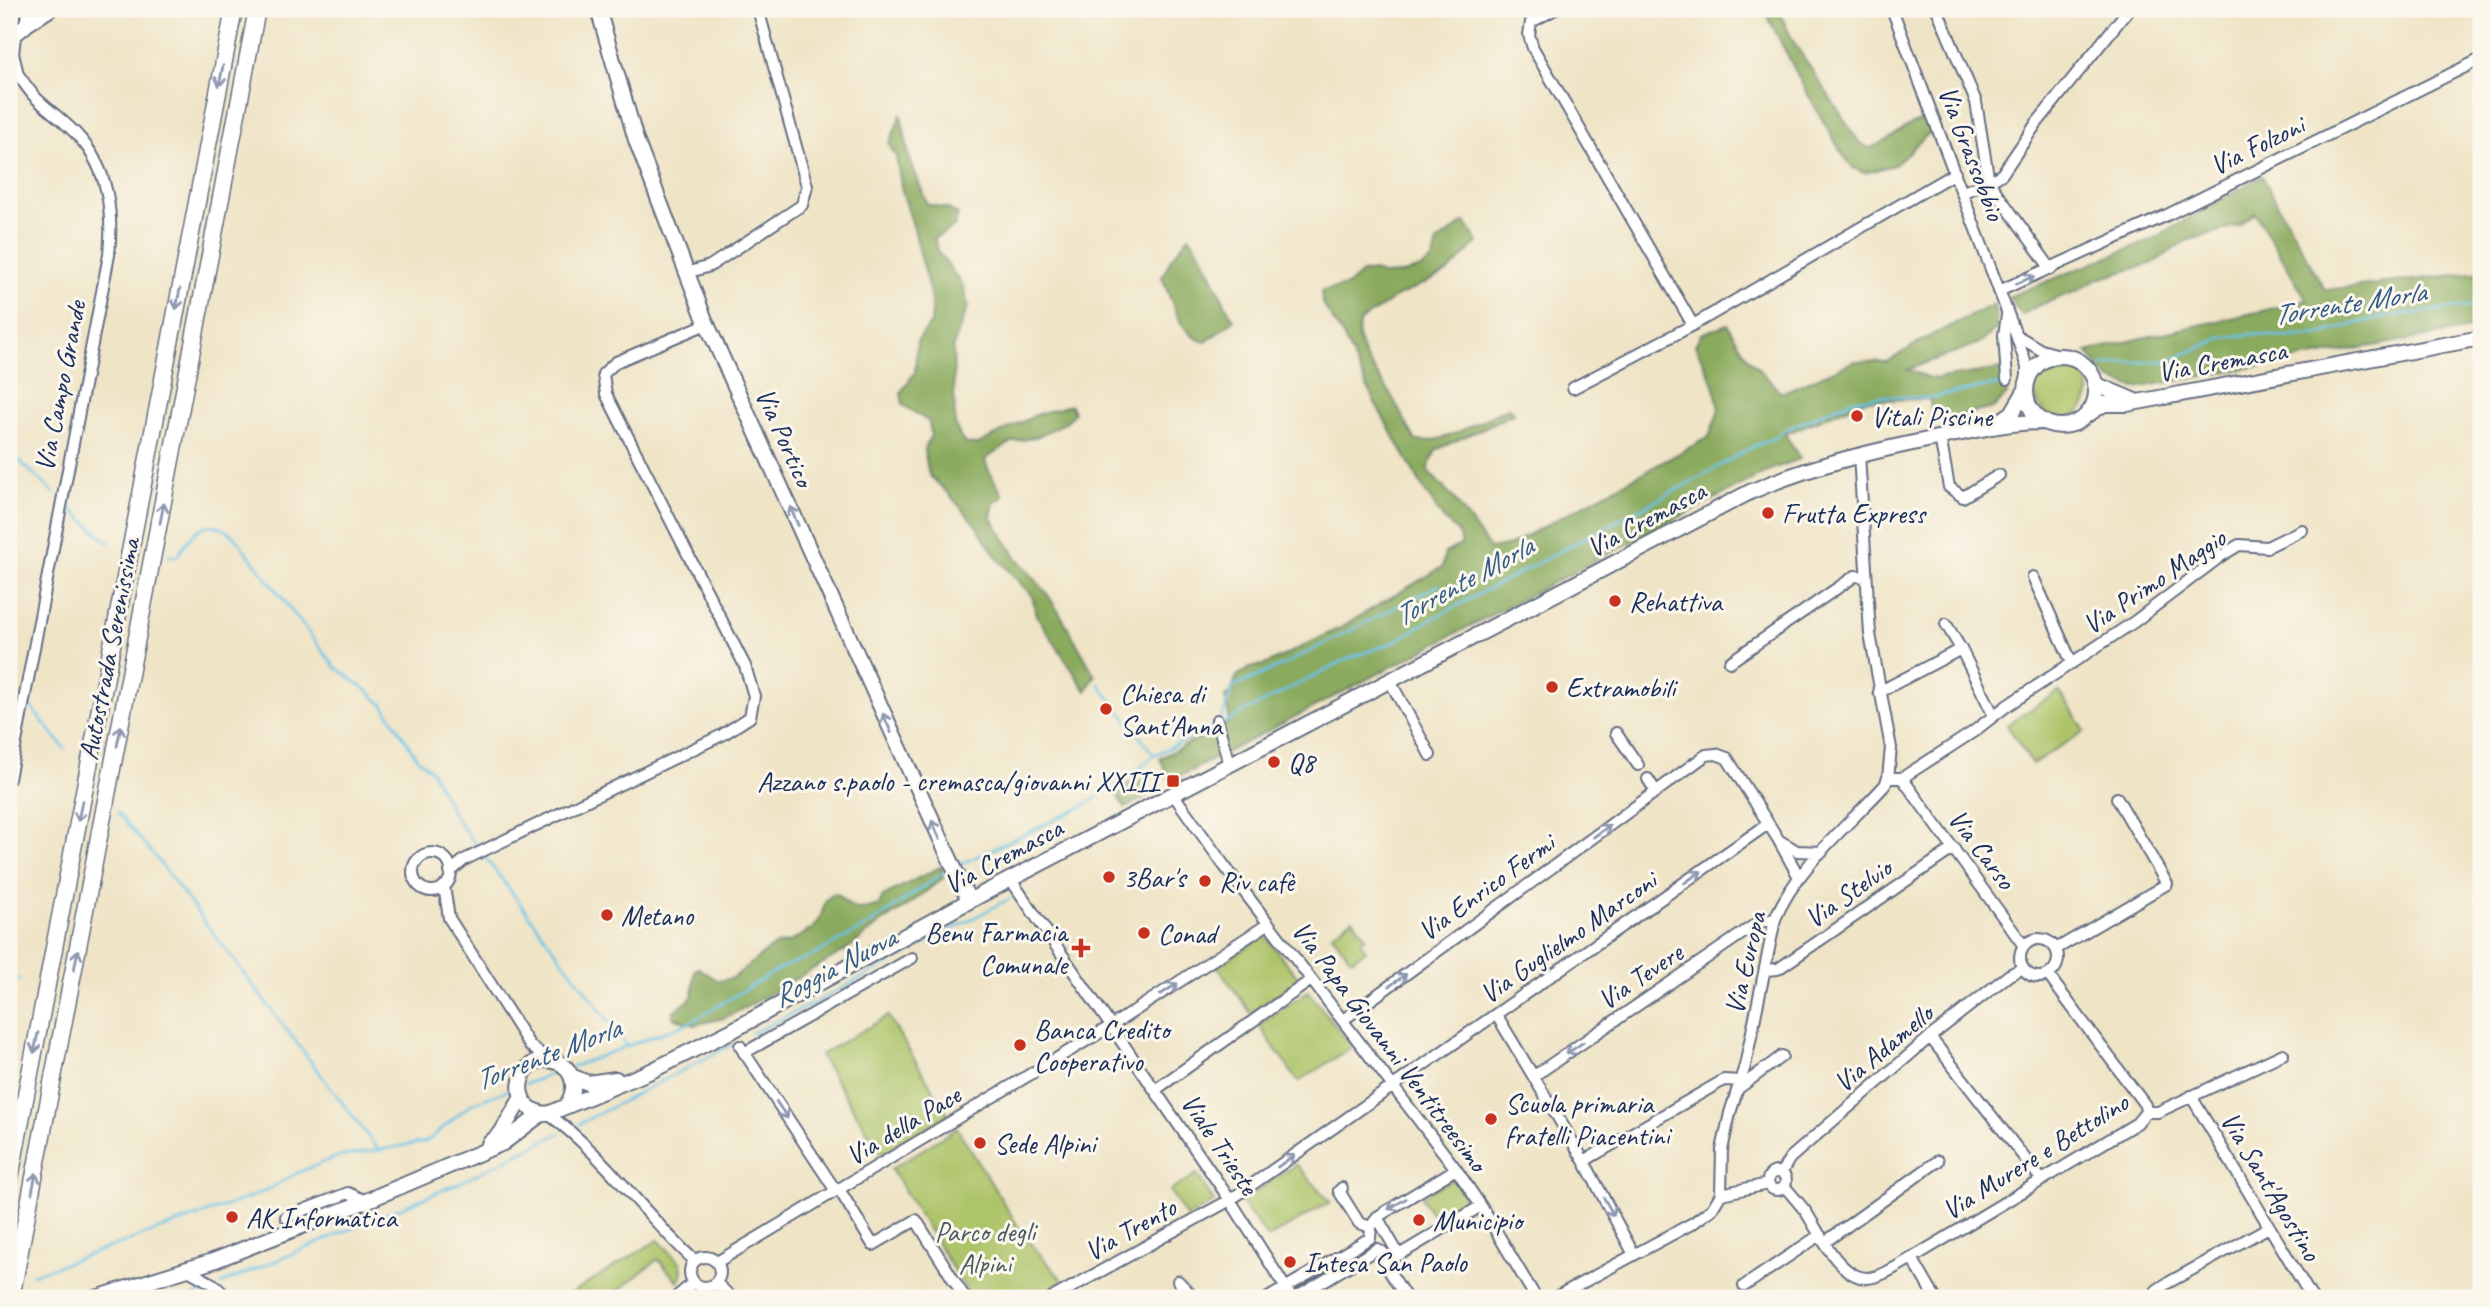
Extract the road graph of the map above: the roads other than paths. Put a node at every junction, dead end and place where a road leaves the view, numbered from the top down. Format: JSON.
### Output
{"nodes":[{"id":1,"x":32,"y":9,"type":"edge"},
{"id":2,"x":50,"y":9,"type":"edge"},
{"id":3,"x":234,"y":9,"type":"edge"},
{"id":4,"x":257,"y":9,"type":"edge"},
{"id":5,"x":598,"y":9,"type":"edge"},
{"id":6,"x":758,"y":9,"type":"edge"},
{"id":7,"x":1555,"y":9,"type":"edge"},
{"id":8,"x":1892,"y":9,"type":"edge"},
{"id":9,"x":1937,"y":9,"type":"edge"},
{"id":10,"x":2129,"y":9,"type":"edge"},
{"id":11,"x":17,"y":33,"type":"edge"},
{"id":12,"x":2481,"y":59,"type":"edge"},
{"id":13,"x":9,"y":62,"type":"edge"},
{"id":14,"x":18,"y":73,"type":"junction"},
{"id":15,"x":1955,"y":173,"type":"junction"},
{"id":16,"x":1989,"y":182,"type":"junction"},
{"id":17,"x":1963,"y":192,"type":"junction"},
{"id":18,"x":2050,"y":269,"type":"junction"},
{"id":19,"x":686,"y":273,"type":"junction"},
{"id":20,"x":1999,"y":291,"type":"junction"},
{"id":21,"x":2007,"y":314,"type":"junction"},
{"id":22,"x":705,"y":320,"type":"junction"},
{"id":23,"x":1693,"y":325,"type":"junction"},
{"id":24,"x":2017,"y":335,"type":"junction"},
{"id":25,"x":2481,"y":338,"type":"edge"},
{"id":26,"x":2063,"y":356,"type":"junction"},
{"id":27,"x":2007,"y":379,"type":"dead end"},
{"id":28,"x":2095,"y":384,"type":"junction"},
{"id":29,"x":2027,"y":385,"type":"junction"},
{"id":30,"x":1573,"y":388,"type":"dead end"},
{"id":31,"x":2136,"y":401,"type":"junction"},
{"id":32,"x":2087,"y":415,"type":"junction"},
{"id":33,"x":2043,"y":422,"type":"junction"},
{"id":34,"x":1991,"y":427,"type":"junction"},
{"id":35,"x":1940,"y":437,"type":"junction"},
{"id":36,"x":1859,"y":454,"type":"junction"},
{"id":37,"x":1999,"y":475,"type":"dead end"},
{"id":38,"x":2302,"y":530,"type":"dead end"},
{"id":39,"x":1866,"y":576,"type":"junction"},
{"id":40,"x":2033,"y":577,"type":"dead end"},
{"id":41,"x":1946,"y":624,"type":"dead end"},
{"id":42,"x":1961,"y":649,"type":"junction"},
{"id":43,"x":1730,"y":662,"type":"dead end"},
{"id":44,"x":2072,"y":663,"type":"junction"},
{"id":45,"x":1390,"y":681,"type":"junction"},
{"id":46,"x":1879,"y":692,"type":"junction"},
{"id":47,"x":1994,"y":716,"type":"junction"},
{"id":48,"x":1217,"y":720,"type":"dead end"},
{"id":49,"x":1616,"y":733,"type":"dead end"},
{"id":50,"x":1430,"y":755,"type":"dead end"},
{"id":51,"x":1229,"y":764,"type":"junction"},
{"id":52,"x":1638,"y":765,"type":"dead end"},
{"id":53,"x":1888,"y":778,"type":"junction"},
{"id":54,"x":1902,"y":778,"type":"junction"},
{"id":55,"x":9,"y":779,"type":"edge"},
{"id":56,"x":1648,"y":779,"type":"dead end"},
{"id":57,"x":1656,"y":792,"type":"junction"},
{"id":58,"x":1173,"y":794,"type":"junction"},
{"id":59,"x":2117,"y":798,"type":"dead end"},
{"id":60,"x":1768,"y":824,"type":"junction"},
{"id":61,"x":1778,"y":839,"type":"junction"},
{"id":62,"x":1954,"y":848,"type":"junction"},
{"id":63,"x":1822,"y":852,"type":"junction"},
{"id":64,"x":445,"y":859,"type":"junction"},
{"id":65,"x":464,"y":860,"type":"junction"},
{"id":66,"x":450,"y":872,"type":"junction"},
{"id":67,"x":956,"y":875,"type":"junction"},
{"id":68,"x":1799,"y":877,"type":"junction"},
{"id":69,"x":1011,"y":880,"type":"junction"},
{"id":70,"x":444,"y":886,"type":"junction"},
{"id":71,"x":995,"y":887,"type":"junction"},
{"id":72,"x":429,"y":890,"type":"junction"},
{"id":73,"x":969,"y":901,"type":"junction"},
{"id":74,"x":445,"y":903,"type":"junction"},
{"id":75,"x":1775,"y":919,"type":"junction"},
{"id":76,"x":1268,"y":924,"type":"junction"},
{"id":77,"x":2024,"y":946,"type":"junction"},
{"id":78,"x":2056,"y":949,"type":"junction"},
{"id":79,"x":912,"y":958,"type":"dead end"},
{"id":80,"x":2023,"y":968,"type":"junction"},
{"id":81,"x":1765,"y":970,"type":"junction"},
{"id":82,"x":2048,"y":975,"type":"junction"},
{"id":83,"x":1311,"y":980,"type":"junction"},
{"id":84,"x":1496,"y":1014,"type":"junction"},
{"id":85,"x":1343,"y":1020,"type":"junction"},
{"id":86,"x":1111,"y":1026,"type":"junction"},
{"id":87,"x":1930,"y":1037,"type":"junction"},
{"id":88,"x":530,"y":1046,"type":"junction"},
{"id":89,"x":2283,"y":1055,"type":"dead end"},
{"id":90,"x":1782,"y":1056,"type":"dead end"},
{"id":91,"x":531,"y":1064,"type":"junction"},
{"id":92,"x":563,"y":1069,"type":"junction"},
{"id":93,"x":651,"y":1071,"type":"junction"},
{"id":94,"x":1534,"y":1076,"type":"junction"},
{"id":95,"x":1739,"y":1085,"type":"junction"},
{"id":96,"x":1393,"y":1087,"type":"junction"},
{"id":97,"x":521,"y":1089,"type":"junction"},
{"id":98,"x":1155,"y":1090,"type":"junction"},
{"id":99,"x":2191,"y":1096,"type":"junction"},
{"id":100,"x":554,"y":1111,"type":"junction"},
{"id":101,"x":2146,"y":1112,"type":"junction"},
{"id":102,"x":483,"y":1150,"type":"junction"},
{"id":103,"x":1584,"y":1161,"type":"junction"},
{"id":104,"x":1938,"y":1161,"type":"dead end"},
{"id":105,"x":1456,"y":1169,"type":"junction"},
{"id":106,"x":1781,"y":1173,"type":"junction"},
{"id":107,"x":2041,"y":1179,"type":"junction"},
{"id":108,"x":9,"y":1183,"type":"edge"},
{"id":109,"x":1768,"y":1184,"type":"junction"},
{"id":110,"x":1785,"y":1187,"type":"junction"},
{"id":111,"x":1342,"y":1188,"type":"dead end"},
{"id":112,"x":838,"y":1190,"type":"junction"},
{"id":113,"x":1721,"y":1194,"type":"junction"},
{"id":114,"x":1230,"y":1200,"type":"junction"},
{"id":115,"x":366,"y":1201,"type":"junction"},
{"id":116,"x":1481,"y":1206,"type":"junction"},
{"id":117,"x":286,"y":1217,"type":"dead end"},
{"id":118,"x":1373,"y":1227,"type":"junction"},
{"id":119,"x":2269,"y":1227,"type":"junction"},
{"id":120,"x":1822,"y":1238,"type":"junction"},
{"id":121,"x":1381,"y":1252,"type":"junction"},
{"id":122,"x":1633,"y":1253,"type":"junction"},
{"id":123,"x":1399,"y":1255,"type":"junction"},
{"id":124,"x":1912,"y":1258,"type":"junction"},
{"id":125,"x":213,"y":1261,"type":"junction"},
{"id":126,"x":695,"y":1261,"type":"junction"},
{"id":127,"x":717,"y":1262,"type":"junction"},
{"id":128,"x":186,"y":1269,"type":"junction"},
{"id":129,"x":1178,"y":1281,"type":"dead end"},
{"id":130,"x":694,"y":1282,"type":"junction"},
{"id":131,"x":214,"y":1283,"type":"junction"},
{"id":132,"x":716,"y":1283,"type":"junction"},
{"id":133,"x":1744,"y":1286,"type":"dead end"},
{"id":134,"x":1286,"y":1288,"type":"junction"},
{"id":135,"x":11,"y":1298,"type":"edge"},
{"id":136,"x":96,"y":1298,"type":"edge"},
{"id":137,"x":228,"y":1298,"type":"edge"},
{"id":138,"x":675,"y":1298,"type":"edge"},
{"id":139,"x":732,"y":1298,"type":"edge"},
{"id":140,"x":965,"y":1298,"type":"edge"},
{"id":141,"x":1052,"y":1298,"type":"edge"},
{"id":142,"x":1194,"y":1298,"type":"edge"},
{"id":143,"x":1268,"y":1298,"type":"edge"},
{"id":144,"x":1294,"y":1298,"type":"edge"},
{"id":145,"x":1406,"y":1298,"type":"edge"},
{"id":146,"x":1536,"y":1298,"type":"edge"},
{"id":147,"x":1554,"y":1298,"type":"edge"},
{"id":148,"x":1936,"y":1298,"type":"edge"},
{"id":149,"x":2152,"y":1298,"type":"edge"},
{"id":150,"x":2312,"y":1298,"type":"edge"}],
"edges":[{"from":1,"to":11,"type":"main road"},
{"from":2,"to":11,"type":"main road"},
{"from":3,"to":108,"type":"highway","name":"Autostrada Serenissima","one_way":true},
{"from":135,"to":4,"type":"highway","name":"Autostrada Serenissima","one_way":true},
{"from":5,"to":19,"type":"main road","name":"Via Portico"},
{"from":6,"to":19,"type":"street"},
{"from":7,"to":23,"type":"street"},
{"from":8,"to":15,"type":"street","name":"Via Grassobbio"},
{"from":9,"to":16,"type":"street"},
{"from":10,"to":16,"type":"street"},
{"from":11,"to":14,"type":"street"},
{"from":12,"to":18,"type":"street","name":"Via Folzoni"},
{"from":13,"to":14,"type":"street","name":"Via Campo Grande"},
{"from":14,"to":55,"type":"street","name":"Via Campo Grande"},
{"from":15,"to":17,"type":"street","name":"Via Grassobbio"},
{"from":15,"to":23,"type":"street"},
{"from":16,"to":17,"type":"street"},
{"from":16,"to":18,"type":"street"},
{"from":17,"to":20,"type":"street","name":"Via Grassobbio"},
{"from":20,"to":18,"type":"street","name":"Via Folzoni","one_way":true},
{"from":19,"to":22,"type":"main road","name":"Via Portico"},
{"from":20,"to":21,"type":"street","name":"Via Grassobbio"},
{"from":21,"to":24,"type":"street","name":"Via Grassobbio"},
{"from":21,"to":27,"type":"street","name":"Via Grassobbio"},
{"from":22,"to":65,"type":"street"},
{"from":67,"to":22,"type":"main road","name":"Via Portico","one_way":true},
{"from":23,"to":30,"type":"street"},
{"from":24,"to":26,"type":"street"},
{"from":24,"to":29,"type":"street","name":"Via Grassobbio"},
{"from":25,"to":31,"type":"main road","name":"Via Cremasca"},
{"from":26,"to":28,"type":"main road"},
{"from":26,"to":29,"type":"main road"},
{"from":28,"to":31,"type":"main road","name":"Via Cremasca"},
{"from":28,"to":32,"type":"main road"},
{"from":29,"to":33,"type":"main road"},
{"from":29,"to":34,"type":"main road","name":"Via Cremasca"},
{"from":31,"to":32,"type":"main road","name":"Via Cremasca"},
{"from":32,"to":33,"type":"main road"},
{"from":33,"to":34,"type":"main road","name":"Via Cremasca"},
{"from":34,"to":35,"type":"main road","name":"Via Cremasca"},
{"from":35,"to":36,"type":"main road","name":"Via Cremasca"},
{"from":35,"to":37,"type":"street"},
{"from":36,"to":39,"type":"street"},
{"from":36,"to":45,"type":"main road","name":"Via Cremasca"},
{"from":38,"to":44,"type":"street","name":"Via Primo Maggio"},
{"from":39,"to":43,"type":"street"},
{"from":39,"to":46,"type":"street"},
{"from":40,"to":44,"type":"street","name":"Via Primo Maggio"},
{"from":41,"to":42,"type":"street"},
{"from":42,"to":46,"type":"street"},
{"from":42,"to":47,"type":"street"},
{"from":44,"to":47,"type":"street","name":"Via Primo Maggio"},
{"from":45,"to":50,"type":"street"},
{"from":45,"to":51,"type":"main road","name":"Via Cremasca"},
{"from":46,"to":53,"type":"street"},
{"from":47,"to":54,"type":"street","name":"Via Primo Maggio"},
{"from":48,"to":51,"type":"street"},
{"from":49,"to":52,"type":"street"},
{"from":51,"to":58,"type":"main road","name":"Via Cremasca"},
{"from":53,"to":54,"type":"street"},
{"from":53,"to":63,"type":"street","name":"Via Europa"},
{"from":54,"to":62,"type":"street","name":"Via Carso"},
{"from":56,"to":57,"type":"street"},
{"from":57,"to":60,"type":"street","name":"Via Enrico Fermi"},
{"from":85,"to":57,"type":"street","name":"Via Enrico Fermi","one_way":true},
{"from":58,"to":69,"type":"main road","name":"Via Cremasca"},
{"from":58,"to":76,"type":"street","name":"Via Papa Giovanni Ventitreesimo"},
{"from":59,"to":78,"type":"street"},
{"from":60,"to":61,"type":"street","name":"Via Enrico Fermi"},
{"from":84,"to":60,"type":"street","name":"Via Guglielmo Marconi","one_way":true},
{"from":61,"to":63,"type":"street"},
{"from":61,"to":68,"type":"street","name":"Via Enrico Fermi"},
{"from":62,"to":77,"type":"street","name":"Via Carso"},
{"from":62,"to":81,"type":"street","name":"Via Stelvio"},
{"from":63,"to":68,"type":"street","name":"Via Europa"},
{"from":64,"to":65,"type":"street"},
{"from":64,"to":66,"type":"street"},
{"from":64,"to":72,"type":"street"},
{"from":65,"to":66,"type":"street"},
{"from":66,"to":70,"type":"street"},
{"from":67,"to":71,"type":"main road"},
{"from":67,"to":73,"type":"main road","name":"Via Portico"},
{"from":68,"to":75,"type":"street","name":"Via Europa"},
{"from":69,"to":71,"type":"main road","name":"Via Cremasca"},
{"from":69,"to":86,"type":"street","name":"Viale Trieste"},
{"from":70,"to":72,"type":"street"},
{"from":70,"to":74,"type":"street"},
{"from":71,"to":73,"type":"main road","name":"Via Cremasca"},
{"from":72,"to":74,"type":"street"},
{"from":73,"to":93,"type":"main road","name":"Via Cremasca"},
{"from":74,"to":88,"type":"street"},
{"from":75,"to":81,"type":"street","name":"Via Europa"},
{"from":75,"to":94,"type":"street","name":"Via Tevere","one_way":true},
{"from":76,"to":83,"type":"street","name":"Via Papa Giovanni Ventitreesimo"},
{"from":86,"to":76,"type":"street","name":"Via della Pace","one_way":true},
{"from":77,"to":78,"type":"street"},
{"from":77,"to":80,"type":"street"},
{"from":78,"to":82,"type":"street"},
{"from":79,"to":112,"type":"street","one_way":true},
{"from":80,"to":82,"type":"street"},
{"from":80,"to":87,"type":"street","name":"Via Adamello"},
{"from":81,"to":95,"type":"street","name":"Via Europa"},
{"from":82,"to":101,"type":"street"},
{"from":83,"to":85,"type":"street","name":"Via Papa Giovanni Ventitreesimo"},
{"from":83,"to":98,"type":"street"},
{"from":84,"to":94,"type":"street"},
{"from":84,"to":96,"type":"street","name":"Via Guglielmo Marconi"},
{"from":85,"to":96,"type":"street","name":"Via Papa Giovanni Ventitreesimo"},
{"from":86,"to":98,"type":"street","name":"Viale Trieste"},
{"from":86,"to":112,"type":"street","name":"Via della Pace"},
{"from":87,"to":106,"type":"street","name":"Via Adamello"},
{"from":87,"to":107,"type":"street"},
{"from":88,"to":91,"type":"street"},
{"from":88,"to":92,"type":"street"},
{"from":89,"to":99,"type":"street","name":"Via Murere e Bettolino"},
{"from":90,"to":95,"type":"street"},
{"from":91,"to":92,"type":"main road","name":"Via Cremasca"},
{"from":91,"to":97,"type":"main road","name":"Via Cremasca"},
{"from":92,"to":93,"type":"main road","name":"Via Cremasca"},
{"from":92,"to":100,"type":"main road"},
{"from":93,"to":100,"type":"main road","name":"Via Cremasca"},
{"from":94,"to":103,"type":"street"},
{"from":95,"to":103,"type":"street"},
{"from":95,"to":113,"type":"street","name":"Via Europa"},
{"from":96,"to":105,"type":"street","name":"Via Papa Giovanni Ventitreesimo"},
{"from":114,"to":96,"type":"street","name":"Via Guglielmo Marconi","one_way":true},
{"from":97,"to":100,"type":"main road"},
{"from":97,"to":102,"type":"main road","name":"Via Cremasca"},
{"from":98,"to":114,"type":"street","name":"Viale Trieste"},
{"from":99,"to":101,"type":"street","name":"Via Murere e Bettolino"},
{"from":99,"to":119,"type":"street","name":"Via Sant'Agostino"},
{"from":100,"to":102,"type":"main road","name":"Via Cremasca"},
{"from":100,"to":126,"type":"street"},
{"from":101,"to":107,"type":"street","name":"Via Murere e Bettolino"},
{"from":102,"to":115,"type":"main road","name":"Via Cremasca"},
{"from":103,"to":122,"type":"street","one_way":true},
{"from":104,"to":120,"type":"street","name":"Via Murere e Bettolino"},
{"from":105,"to":116,"type":"street","name":"Via Papa Giovanni Ventitreesimo"},
{"from":105,"to":118,"type":"street","one_way":true},
{"from":106,"to":109,"type":"street"},
{"from":106,"to":110,"type":"street","name":"Via Murere e Bettolino"},
{"from":107,"to":124,"type":"street","name":"Via Murere e Bettolino"},
{"from":109,"to":110,"type":"street"},
{"from":109,"to":113,"type":"street"},
{"from":110,"to":120,"type":"street","name":"Via Murere e Bettolino"},
{"from":111,"to":118,"type":"street"},
{"from":112,"to":127,"type":"street","name":"Via della Pace"},
{"from":112,"to":140,"type":"street"},
{"from":113,"to":122,"type":"street"},
{"from":114,"to":134,"type":"street","name":"Viale Trieste"},
{"from":114,"to":141,"type":"street","name":"Via Trento"},
{"from":115,"to":117,"type":"street","name":"Via Cremasca"},
{"from":115,"to":125,"type":"main road","name":"Via Cremasca"},
{"from":116,"to":123,"type":"street"},
{"from":116,"to":146,"type":"street","name":"Via Papa Giovanni Ventitreesimo"},
{"from":118,"to":121,"type":"street"},
{"from":118,"to":123,"type":"street"},
{"from":118,"to":134,"type":"street"},
{"from":119,"to":149,"type":"street"},
{"from":119,"to":150,"type":"street","name":"Via Sant'Agostino"},
{"from":120,"to":124,"type":"street","name":"Via Murere e Bettolino"},
{"from":120,"to":133,"type":"street","name":"Via Murere e Bettolino"},
{"from":121,"to":123,"type":"street"},
{"from":121,"to":144,"type":"street"},
{"from":121,"to":145,"type":"street"},
{"from":122,"to":147,"type":"street"},
{"from":124,"to":148,"type":"street"},
{"from":125,"to":128,"type":"main road","name":"Via Cremasca"},
{"from":125,"to":131,"type":"street"},
{"from":126,"to":127,"type":"street"},
{"from":126,"to":130,"type":"street"},
{"from":127,"to":132,"type":"street"},
{"from":128,"to":131,"type":"street"},
{"from":128,"to":136,"type":"main road","name":"Via Cremasca"},
{"from":129,"to":142,"type":"street"},
{"from":130,"to":132,"type":"street"},
{"from":130,"to":138,"type":"street"},
{"from":131,"to":137,"type":"street"},
{"from":132,"to":139,"type":"street"},
{"from":134,"to":143,"type":"street"},
{"from":134,"to":144,"type":"street","name":"Viale Trieste"}]}
